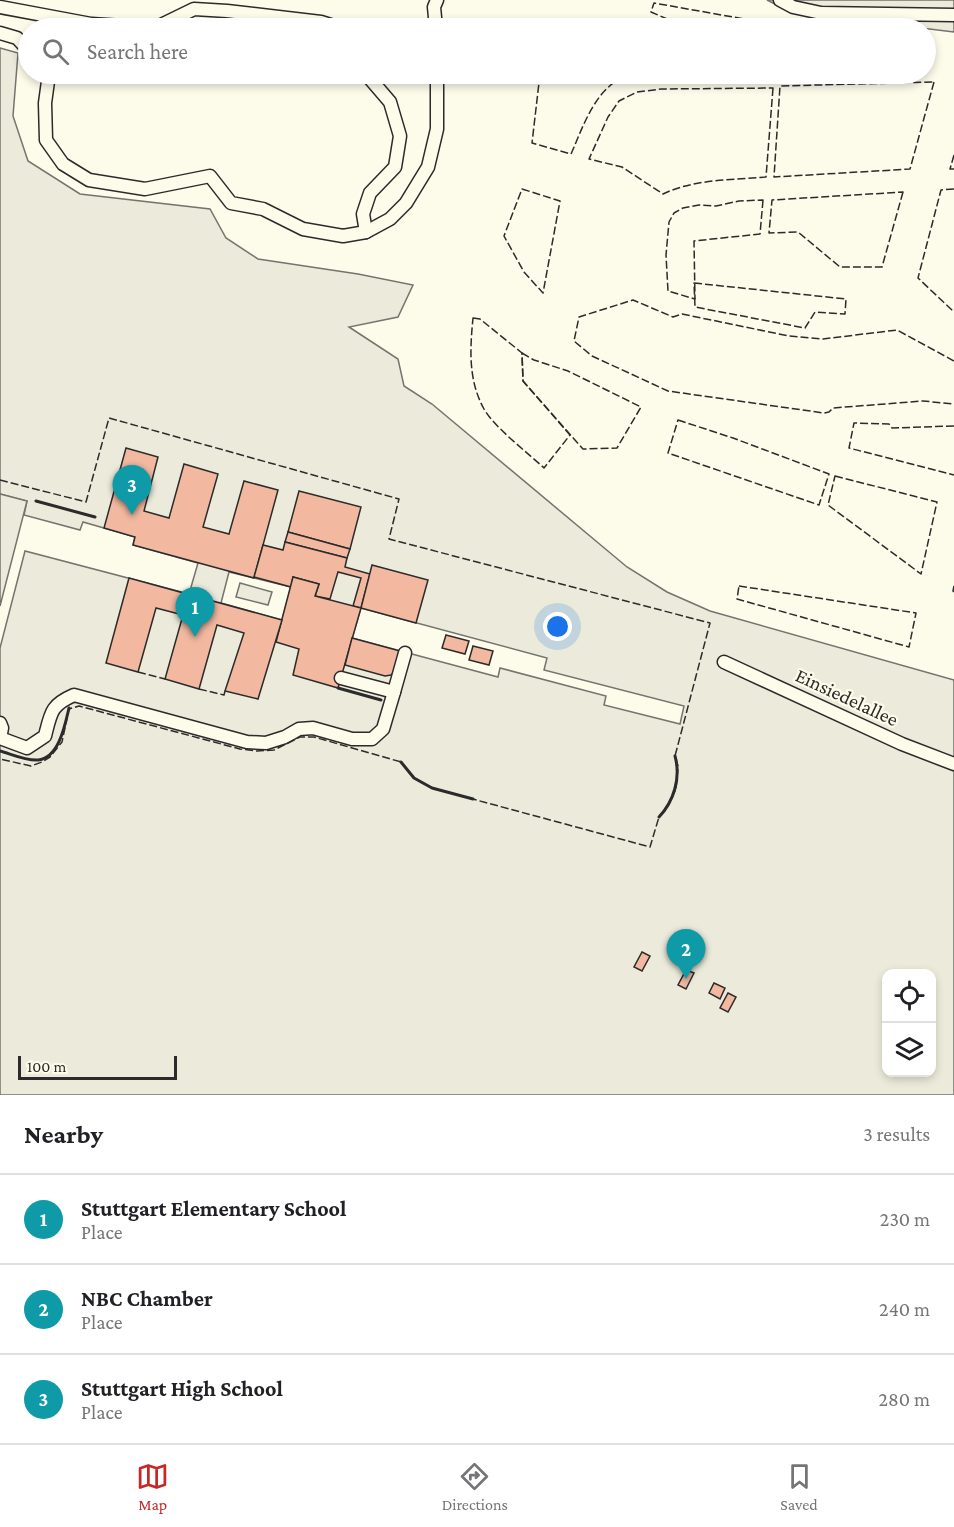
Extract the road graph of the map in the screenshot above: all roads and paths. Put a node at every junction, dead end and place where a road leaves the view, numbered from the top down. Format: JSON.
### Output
{"nodes":[{"id":1,"x":437,"y":0,"type":"edge"},
{"id":2,"x":780,"y":0,"type":"edge"},
{"id":3,"x":0,"y":7,"type":"edge"},
{"id":4,"x":954,"y":15,"type":"edge"},
{"id":5,"x":59,"y":18,"type":"edge"},
{"id":6,"x":176,"y":18,"type":"edge"},
{"id":7,"x":287,"y":18,"type":"edge"},
{"id":8,"x":435,"y":18,"type":"edge"},
{"id":9,"x":0,"y":33,"type":"edge"},
{"id":10,"x":18,"y":40,"type":"edge"},
{"id":11,"x":48,"y":84,"type":"edge"},
{"id":12,"x":375,"y":84,"type":"edge"},
{"id":13,"x":437,"y":84,"type":"edge"},
{"id":14,"x":366,"y":232,"type":"junction"},
{"id":15,"x":405,"y":653,"type":"dead end"},
{"id":16,"x":724,"y":662,"type":"dead end"},
{"id":17,"x":341,"y":678,"type":"dead end"},
{"id":18,"x":394,"y":692,"type":"junction"},
{"id":19,"x":0,"y":723,"type":"edge"},
{"id":20,"x":0,"y":738,"type":"edge"},
{"id":21,"x":954,"y":764,"type":"edge"}],
"edges":[{"from":1,"to":8,"type":"street"},
{"from":2,"to":4,"type":"street"},
{"from":3,"to":5,"type":"street"},
{"from":6,"to":7,"type":"street"},
{"from":9,"to":10,"type":"street"},
{"from":11,"to":14,"type":"street"},
{"from":12,"to":14,"type":"street"},
{"from":13,"to":14,"type":"street"},
{"from":15,"to":18,"type":"street"},
{"from":16,"to":21,"type":"street","name":"Einsiedelallee"},
{"from":17,"to":18,"type":"street"},
{"from":18,"to":20,"type":"street"},
{"from":19,"to":20,"type":"street"}]}
